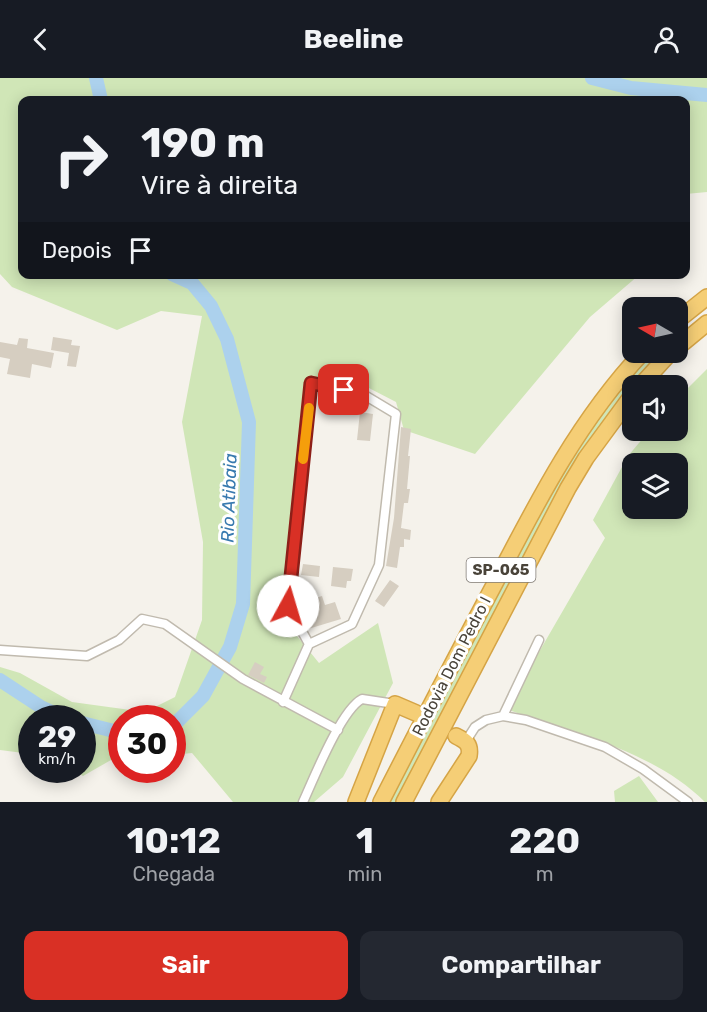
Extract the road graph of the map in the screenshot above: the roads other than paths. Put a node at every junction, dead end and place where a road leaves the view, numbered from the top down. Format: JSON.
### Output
{"nodes":[{"id":1,"x":707,"y":297,"type":"edge"},
{"id":2,"x":688,"y":312,"type":"edge"},
{"id":3,"x":707,"y":323,"type":"edge"},
{"id":4,"x":688,"y":338,"type":"edge"},
{"id":5,"x":633,"y":363,"type":"edge"},
{"id":6,"x":661,"y":363,"type":"edge"},
{"id":7,"x":650,"y":375,"type":"edge"},
{"id":8,"x":622,"y":409,"type":"edge"},
{"id":9,"x":539,"y":640,"type":"dead end"},
{"id":10,"x":0,"y":644,"type":"edge"},
{"id":11,"x":309,"y":644,"type":"junction"},
{"id":12,"x":0,"y":650,"type":"edge"},
{"id":13,"x":11,"y":651,"type":"junction"},
{"id":14,"x":283,"y":702,"type":"junction"},
{"id":15,"x":395,"y":704,"type":"junction"},
{"id":16,"x":416,"y":713,"type":"dead end"},
{"id":17,"x":503,"y":716,"type":"junction"},
{"id":18,"x":338,"y":730,"type":"junction"},
{"id":19,"x":461,"y":738,"type":"joint"},
{"id":20,"x":303,"y":802,"type":"edge"},
{"id":21,"x":356,"y":802,"type":"edge"},
{"id":22,"x":381,"y":802,"type":"edge"},
{"id":23,"x":404,"y":802,"type":"edge"},
{"id":24,"x":439,"y":802,"type":"edge"},
{"id":25,"x":688,"y":802,"type":"edge"}],
"edges":[{"from":1,"to":2,"type":"highway"},
{"from":3,"to":4,"type":"highway"},
{"from":5,"to":22,"type":"highway","name":"Rodovia Dom Pedro I","number":"SP-065"},
{"from":6,"to":7,"type":"highway"},
{"from":8,"to":23,"type":"highway","name":"Rodovia Dom Pedro I","number":"SP-065"},
{"from":9,"to":17,"type":"street"},
{"from":10,"to":13,"type":"street"},
{"from":11,"to":11,"type":"street"},
{"from":11,"to":14,"type":"street"},
{"from":12,"to":13,"type":"street"},
{"from":13,"to":14,"type":"street"},
{"from":14,"to":18,"type":"street"},
{"from":15,"to":16,"type":"highway"},
{"from":15,"to":18,"type":"street"},
{"from":15,"to":21,"type":"highway"},
{"from":17,"to":19,"type":"street"},
{"from":17,"to":25,"type":"street"},
{"from":18,"to":20,"type":"street"},
{"from":19,"to":24,"type":"highway"}]}
